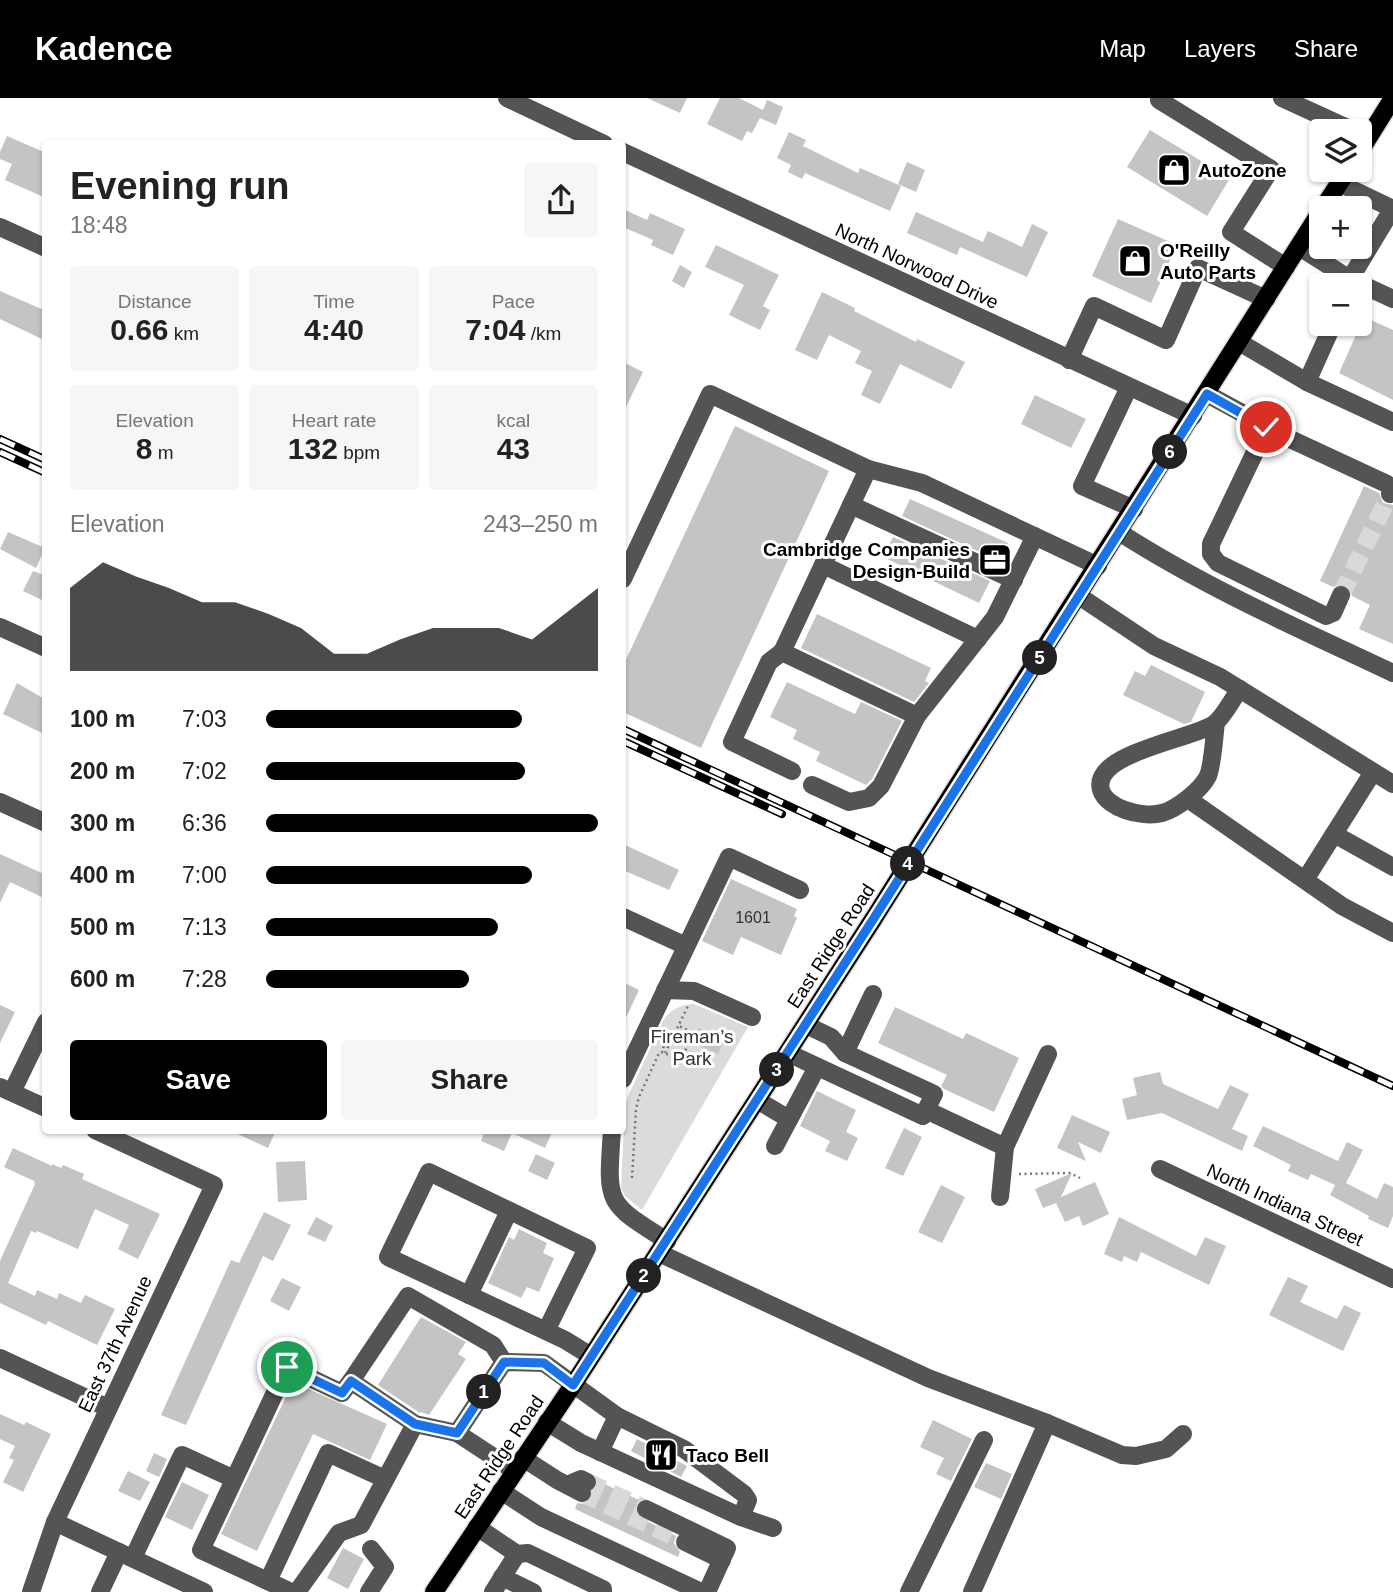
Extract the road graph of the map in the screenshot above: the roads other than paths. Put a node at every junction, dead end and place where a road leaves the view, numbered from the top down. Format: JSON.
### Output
{"nodes":[{"id":1,"x":506,"y":98,"type":"edge"},
{"id":2,"x":1160,"y":98,"type":"edge"},
{"id":3,"x":1282,"y":98,"type":"edge"},
{"id":4,"x":1393,"y":98,"type":"edge"},
{"id":5,"x":1323,"y":119,"type":"edge"},
{"id":6,"x":1372,"y":123,"type":"edge"},
{"id":7,"x":595,"y":140,"type":"edge"},
{"id":8,"x":626,"y":153,"type":"edge"},
{"id":9,"x":1351,"y":182,"type":"edge"},
{"id":10,"x":1393,"y":209,"type":"edge"},
{"id":11,"x":0,"y":226,"type":"edge"},
{"id":12,"x":1309,"y":231,"type":"edge"},
{"id":13,"x":42,"y":246,"type":"edge"},
{"id":14,"x":1299,"y":247,"type":"junction"},
{"id":15,"x":1286,"y":267,"type":"junction"},
{"id":16,"x":1340,"y":273,"type":"edge"},
{"id":17,"x":1354,"y":273,"type":"edge"},
{"id":18,"x":1372,"y":289,"type":"edge"},
{"id":19,"x":1266,"y":299,"type":"junction"},
{"id":20,"x":1393,"y":299,"type":"edge"},
{"id":21,"x":1328,"y":336,"type":"edge"},
{"id":22,"x":1239,"y":342,"type":"junction"},
{"id":23,"x":1069,"y":360,"type":"junction"},
{"id":24,"x":1307,"y":382,"type":"junction"},
{"id":25,"x":1129,"y":387,"type":"junction"},
{"id":26,"x":1207,"y":394,"type":"junction"},
{"id":27,"x":1193,"y":416,"type":"junction"},
{"id":28,"x":1393,"y":422,"type":"edge"},
{"id":29,"x":1266,"y":427,"type":"junction"},
{"id":30,"x":868,"y":469,"type":"junction"},
{"id":31,"x":1390,"y":494,"type":"dead end"},
{"id":32,"x":851,"y":505,"type":"junction"},
{"id":33,"x":1134,"y":509,"type":"junction"},
{"id":34,"x":1119,"y":532,"type":"junction"},
{"id":35,"x":1035,"y":536,"type":"junction"},
{"id":36,"x":823,"y":565,"type":"junction"},
{"id":37,"x":1098,"y":566,"type":"junction"},
{"id":38,"x":626,"y":573,"type":"edge"},
{"id":39,"x":1014,"y":580,"type":"junction"},
{"id":40,"x":1341,"y":595,"type":"tunnel mouth"},
{"id":41,"x":1079,"y":596,"type":"junction"},
{"id":42,"x":0,"y":627,"type":"edge"},
{"id":43,"x":978,"y":639,"type":"junction"},
{"id":44,"x":42,"y":646,"type":"edge"},
{"id":45,"x":782,"y":652,"type":"junction"},
{"id":46,"x":1393,"y":673,"type":"edge"},
{"id":47,"x":1240,"y":689,"type":"junction"},
{"id":48,"x":917,"y":716,"type":"junction"},
{"id":49,"x":1216,"y":723,"type":"junction"},
{"id":50,"x":792,"y":771,"type":"dead end"},
{"id":51,"x":1373,"y":772,"type":"junction"},
{"id":52,"x":1393,"y":784,"type":"edge"},
{"id":53,"x":812,"y":785,"type":"dead end"},
{"id":54,"x":1188,"y":799,"type":"junction"},
{"id":55,"x":0,"y":802,"type":"edge"},
{"id":56,"x":42,"y":821,"type":"edge"},
{"id":57,"x":1334,"y":834,"type":"junction"},
{"id":58,"x":1393,"y":867,"type":"edge"},
{"id":59,"x":1305,"y":880,"type":"junction"},
{"id":60,"x":800,"y":890,"type":"dead end"},
{"id":61,"x":626,"y":918,"type":"edge"},
{"id":62,"x":1393,"y":933,"type":"edge"},
{"id":63,"x":686,"y":946,"type":"junction"},
{"id":64,"x":665,"y":990,"type":"junction"},
{"id":65,"x":873,"y":994,"type":"dead end"},
{"id":66,"x":752,"y":1017,"type":"dead end"},
{"id":67,"x":806,"y":1025,"type":"junction"},
{"id":68,"x":42,"y":1029,"type":"edge"},
{"id":69,"x":788,"y":1053,"type":"junction"},
{"id":70,"x":845,"y":1053,"type":"junction"},
{"id":71,"x":1048,"y":1054,"type":"dead end"},
{"id":72,"x":817,"y":1067,"type":"junction"},
{"id":73,"x":626,"y":1073,"type":"edge"},
{"id":74,"x":6,"y":1090,"type":"edge"},
{"id":75,"x":757,"y":1100,"type":"junction"},
{"id":76,"x":42,"y":1106,"type":"edge"},
{"id":77,"x":926,"y":1110,"type":"junction"},
{"id":78,"x":789,"y":1119,"type":"junction"},
{"id":79,"x":105,"y":1134,"type":"edge"},
{"id":80,"x":612,"y":1134,"type":"edge"},
{"id":81,"x":775,"y":1146,"type":"dead end"},
{"id":82,"x":1005,"y":1147,"type":"junction"},
{"id":83,"x":1160,"y":1169,"type":"dead end"},
{"id":84,"x":1000,"y":1197,"type":"dead end"},
{"id":85,"x":509,"y":1211,"type":"junction"},
{"id":86,"x":663,"y":1247,"type":"junction"},
{"id":87,"x":1393,"y":1279,"type":"edge"},
{"id":88,"x":469,"y":1295,"type":"junction"},
{"id":89,"x":546,"y":1331,"type":"junction"},
{"id":90,"x":591,"y":1356,"type":"junction"},
{"id":91,"x":0,"y":1358,"type":"edge"},
{"id":92,"x":504,"y":1362,"type":"junction"},
{"id":93,"x":351,"y":1381,"type":"junction"},
{"id":94,"x":573,"y":1385,"type":"junction"},
{"id":95,"x":108,"y":1408,"type":"junction"},
{"id":96,"x":617,"y":1416,"type":"junction"},
{"id":97,"x":547,"y":1422,"type":"junction"},
{"id":98,"x":1047,"y":1423,"type":"junction"},
{"id":99,"x":415,"y":1424,"type":"junction"},
{"id":100,"x":457,"y":1433,"type":"junction"},
{"id":101,"x":1183,"y":1434,"type":"dead end"},
{"id":102,"x":984,"y":1440,"type":"dead end"},
{"id":103,"x":600,"y":1452,"type":"junction"},
{"id":104,"x":519,"y":1464,"type":"junction"},
{"id":105,"x":234,"y":1479,"type":"junction"},
{"id":106,"x":385,"y":1479,"type":"junction"},
{"id":107,"x":579,"y":1487,"type":"tunnel mouth"},
{"id":108,"x":501,"y":1491,"type":"junction"},
{"id":109,"x":646,"y":1510,"type":"tunnel mouth"},
{"id":110,"x":741,"y":1517,"type":"junction"},
{"id":111,"x":55,"y":1522,"type":"junction"},
{"id":112,"x":477,"y":1527,"type":"junction"},
{"id":113,"x":773,"y":1528,"type":"dead end"},
{"id":114,"x":685,"y":1542,"type":"tunnel mouth"},
{"id":115,"x":372,"y":1549,"type":"dead end"},
{"id":116,"x":517,"y":1554,"type":"junction"},
{"id":117,"x":724,"y":1554,"type":"junction"},
{"id":118,"x":126,"y":1555,"type":"junction"},
{"id":119,"x":257,"y":1583,"type":"edge"},
{"id":120,"x":498,"y":1585,"type":"edge"},
{"id":121,"x":103,"y":1591,"type":"edge"},
{"id":122,"x":31,"y":1592,"type":"edge"},
{"id":123,"x":204,"y":1592,"type":"edge"},
{"id":124,"x":291,"y":1592,"type":"edge"},
{"id":125,"x":297,"y":1592,"type":"edge"},
{"id":126,"x":369,"y":1592,"type":"edge"},
{"id":127,"x":435,"y":1592,"type":"edge"},
{"id":128,"x":533,"y":1592,"type":"edge"},
{"id":129,"x":603,"y":1592,"type":"edge"},
{"id":130,"x":701,"y":1592,"type":"edge"},
{"id":131,"x":707,"y":1592,"type":"edge"},
{"id":132,"x":908,"y":1592,"type":"edge"},
{"id":133,"x":972,"y":1592,"type":"edge"}],
"edges":[{"from":1,"to":7,"type":"street"},
{"from":2,"to":15,"type":"street"},
{"from":3,"to":5,"type":"street"},
{"from":4,"to":6,"type":"main road"},
{"from":8,"to":23,"type":"street","name":"North Norwood Drive"},
{"from":9,"to":10,"type":"street"},
{"from":10,"to":17,"type":"street"},
{"from":11,"to":13,"type":"street"},
{"from":12,"to":14,"type":"main road","name":"East Ridge Road"},
{"from":14,"to":15,"type":"main road","name":"East Ridge Road"},
{"from":14,"to":16,"type":"street"},
{"from":15,"to":19,"type":"main road","name":"East Ridge Road"},
{"from":18,"to":20,"type":"street"},
{"from":19,"to":22,"type":"main road","name":"East Ridge Road"},
{"from":19,"to":23,"type":"street"},
{"from":21,"to":24,"type":"street"},
{"from":22,"to":24,"type":"street"},
{"from":22,"to":26,"type":"main road","name":"East Ridge Road"},
{"from":23,"to":25,"type":"street","name":"North Norwood Drive"},
{"from":24,"to":28,"type":"street"},
{"from":25,"to":27,"type":"street","name":"North Norwood Drive"},
{"from":25,"to":33,"type":"street"},
{"from":26,"to":27,"type":"main road","name":"East Ridge Road"},
{"from":26,"to":29,"type":"street"},
{"from":27,"to":33,"type":"main road","name":"East Ridge Road"},
{"from":29,"to":31,"type":"street"},
{"from":29,"to":40,"type":"street"},
{"from":30,"to":32,"type":"street"},
{"from":30,"to":35,"type":"street"},
{"from":30,"to":38,"type":"street"},
{"from":32,"to":36,"type":"street"},
{"from":32,"to":39,"type":"street"},
{"from":33,"to":34,"type":"main road","name":"East Ridge Road"},
{"from":34,"to":37,"type":"main road","name":"East Ridge Road"},
{"from":34,"to":46,"type":"street"},
{"from":35,"to":37,"type":"street"},
{"from":35,"to":39,"type":"street"},
{"from":36,"to":43,"type":"street"},
{"from":36,"to":45,"type":"street"},
{"from":37,"to":41,"type":"main road","name":"East Ridge Road"},
{"from":39,"to":43,"type":"street"},
{"from":41,"to":47,"type":"street"},
{"from":41,"to":67,"type":"main road","name":"East Ridge Road","bridge":true},
{"from":42,"to":44,"type":"street"},
{"from":43,"to":48,"type":"street"},
{"from":45,"to":48,"type":"street"},
{"from":45,"to":50,"type":"street"},
{"from":47,"to":49,"type":"street"},
{"from":47,"to":51,"type":"street"},
{"from":48,"to":53,"type":"street"},
{"from":49,"to":54,"type":"street"},
{"from":49,"to":54,"type":"street"},
{"from":51,"to":52,"type":"street"},
{"from":51,"to":57,"type":"street"},
{"from":54,"to":59,"type":"street"},
{"from":55,"to":56,"type":"street"},
{"from":57,"to":58,"type":"street"},
{"from":57,"to":59,"type":"street"},
{"from":59,"to":62,"type":"street"},
{"from":60,"to":63,"type":"street"},
{"from":61,"to":63,"type":"street"},
{"from":63,"to":64,"type":"street"},
{"from":64,"to":66,"type":"street"},
{"from":64,"to":73,"type":"street"},
{"from":65,"to":70,"type":"street"},
{"from":67,"to":69,"type":"main road","name":"East Ridge Road"},
{"from":67,"to":70,"type":"street"},
{"from":68,"to":74,"type":"street"},
{"from":69,"to":72,"type":"street"},
{"from":69,"to":75,"type":"main road","name":"East Ridge Road"},
{"from":70,"to":77,"type":"street"},
{"from":71,"to":82,"type":"street"},
{"from":72,"to":77,"type":"street"},
{"from":72,"to":78,"type":"street"},
{"from":74,"to":76,"type":"street"},
{"from":75,"to":78,"type":"street"},
{"from":75,"to":86,"type":"main road","name":"East Ridge Road"},
{"from":77,"to":82,"type":"street"},
{"from":78,"to":81,"type":"street"},
{"from":79,"to":95,"type":"street","name":"East 37th Avenue"},
{"from":80,"to":86,"type":"street"},
{"from":82,"to":84,"type":"street"},
{"from":83,"to":87,"type":"street","name":"North Indiana Street"},
{"from":85,"to":88,"type":"street"},
{"from":85,"to":88,"type":"street"},
{"from":85,"to":89,"type":"street"},
{"from":86,"to":90,"type":"main road","name":"East Ridge Road"},
{"from":86,"to":98,"type":"street"},
{"from":88,"to":89,"type":"street"},
{"from":89,"to":90,"type":"street"},
{"from":90,"to":94,"type":"main road","name":"East Ridge Road"},
{"from":91,"to":95,"type":"street"},
{"from":92,"to":93,"type":"street"},
{"from":92,"to":94,"type":"street"},
{"from":92,"to":100,"type":"street"},
{"from":93,"to":99,"type":"street"},
{"from":93,"to":105,"type":"street"},
{"from":94,"to":96,"type":"street"},
{"from":94,"to":97,"type":"main road","name":"East Ridge Road"},
{"from":95,"to":111,"type":"street","name":"East 37th Avenue"},
{"from":96,"to":103,"type":"street"},
{"from":96,"to":110,"type":"street"},
{"from":97,"to":103,"type":"street"},
{"from":97,"to":104,"type":"main road","name":"East Ridge Road"},
{"from":98,"to":101,"type":"street"},
{"from":98,"to":133,"type":"street"},
{"from":99,"to":100,"type":"street"},
{"from":99,"to":106,"type":"street"},
{"from":100,"to":104,"type":"street"},
{"from":102,"to":132,"type":"street"},
{"from":103,"to":110,"type":"street"},
{"from":104,"to":107,"type":"street"},
{"from":104,"to":108,"type":"main road","name":"East Ridge Road"},
{"from":105,"to":118,"type":"street"},
{"from":105,"to":119,"type":"street"},
{"from":106,"to":119,"type":"street"},
{"from":106,"to":125,"type":"street"},
{"from":108,"to":112,"type":"main road","name":"East Ridge Road"},
{"from":108,"to":130,"type":"street"},
{"from":109,"to":117,"type":"street"},
{"from":110,"to":113,"type":"street"},
{"from":111,"to":118,"type":"street"},
{"from":111,"to":122,"type":"street","name":"East 37th Avenue"},
{"from":112,"to":116,"type":"street"},
{"from":112,"to":127,"type":"main road","name":"East Ridge Road"},
{"from":114,"to":117,"type":"street"},
{"from":115,"to":126,"type":"street"},
{"from":116,"to":120,"type":"street"},
{"from":116,"to":129,"type":"street"},
{"from":117,"to":131,"type":"street"},
{"from":118,"to":121,"type":"street"},
{"from":118,"to":123,"type":"street"},
{"from":119,"to":124,"type":"street"},
{"from":120,"to":128,"type":"street"}]}
